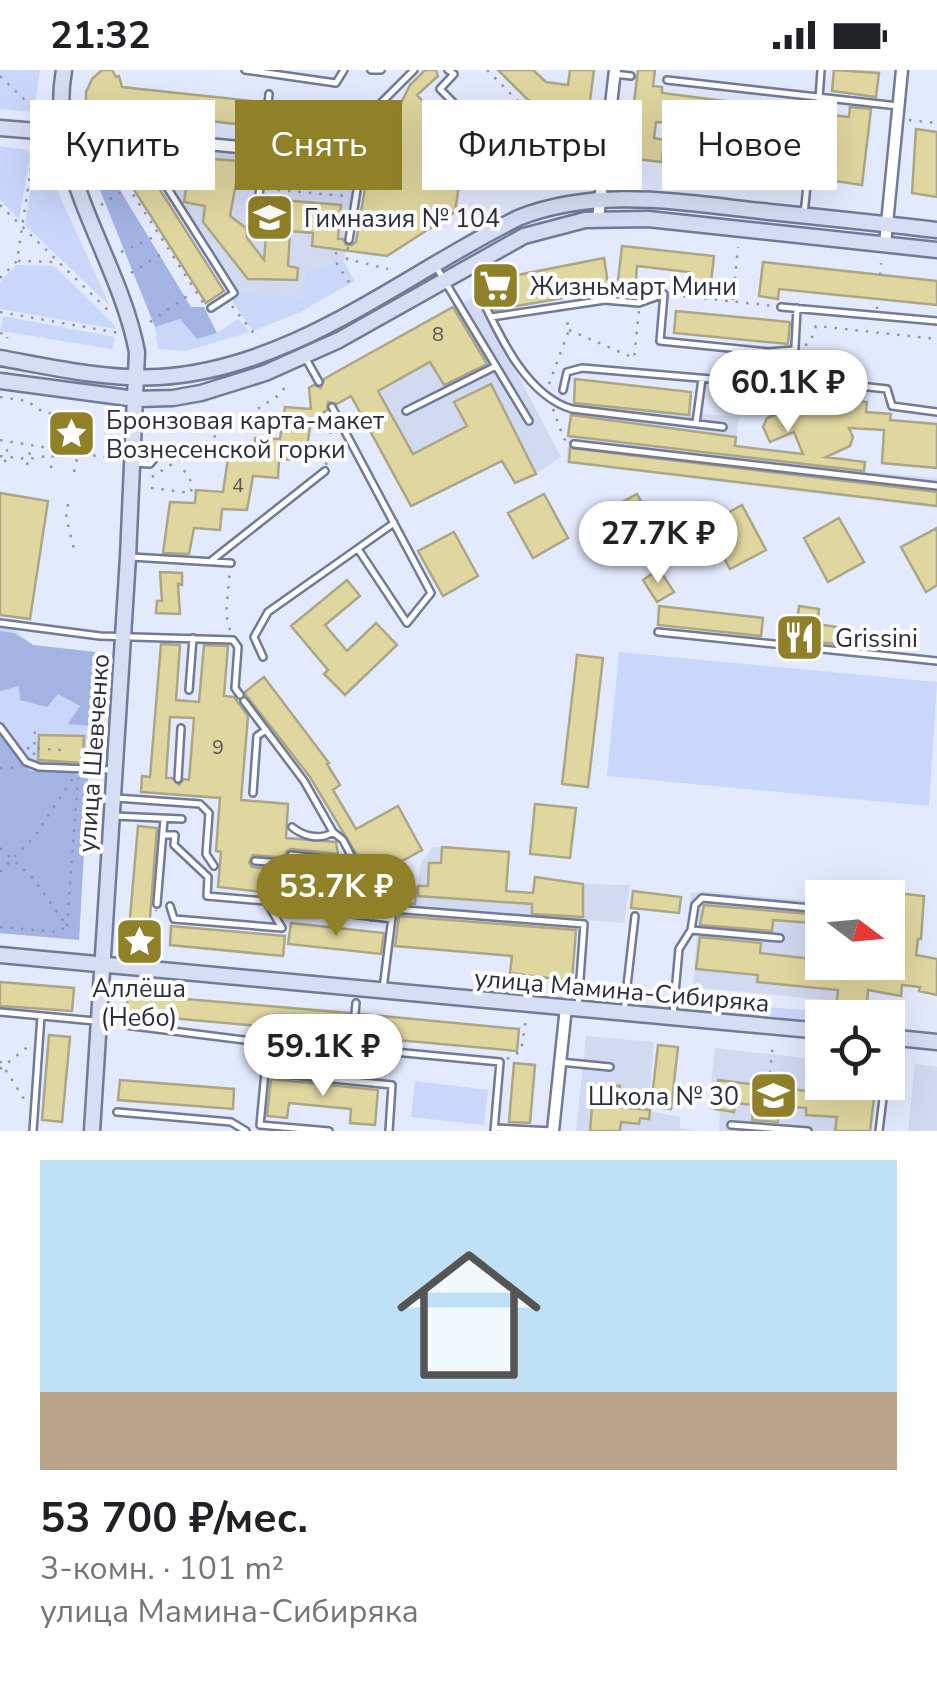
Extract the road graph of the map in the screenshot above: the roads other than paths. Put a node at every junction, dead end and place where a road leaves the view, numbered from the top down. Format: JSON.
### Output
{"nodes":[{"id":1,"x":64,"y":70,"type":"edge"},
{"id":2,"x":245,"y":70,"type":"edge"},
{"id":3,"x":344,"y":70,"type":"edge"},
{"id":4,"x":371,"y":70,"type":"edge"},
{"id":5,"x":381,"y":70,"type":"edge"},
{"id":6,"x":414,"y":70,"type":"edge"},
{"id":7,"x":448,"y":70,"type":"edge"},
{"id":8,"x":821,"y":70,"type":"edge"},
{"id":9,"x":902,"y":70,"type":"edge"},
{"id":10,"x":258,"y":71,"type":"edge"},
{"id":11,"x":614,"y":72,"type":"edge"},
{"id":12,"x":631,"y":76,"type":"dead end"},
{"id":13,"x":666,"y":80,"type":"dead end"},
{"id":14,"x":269,"y":94,"type":"dead end"},
{"id":15,"x":820,"y":99,"type":"junction"},
{"id":16,"x":63,"y":100,"type":"edge"},
{"id":17,"x":268,"y":100,"type":"edge"},
{"id":18,"x":451,"y":100,"type":"edge"},
{"id":19,"x":611,"y":100,"type":"edge"},
{"id":20,"x":898,"y":106,"type":"junction"},
{"id":21,"x":0,"y":128,"type":"edge"},
{"id":22,"x":30,"y":130,"type":"edge"},
{"id":23,"x":78,"y":190,"type":"edge"},
{"id":24,"x":167,"y":190,"type":"edge"},
{"id":25,"x":259,"y":190,"type":"edge"},
{"id":26,"x":600,"y":190,"type":"edge"},
{"id":27,"x":807,"y":190,"type":"edge"},
{"id":28,"x":599,"y":198,"type":"junction"},
{"id":29,"x":804,"y":216,"type":"junction"},
{"id":30,"x":598,"y":218,"type":"junction"},
{"id":31,"x":886,"y":224,"type":"junction"},
{"id":32,"x":256,"y":226,"type":"dead end"},
{"id":33,"x":937,"y":230,"type":"edge"},
{"id":34,"x":349,"y":240,"type":"road end"},
{"id":35,"x":885,"y":244,"type":"junction"},
{"id":36,"x":937,"y":250,"type":"edge"},
{"id":37,"x":434,"y":264,"type":"junction"},
{"id":38,"x":443,"y":280,"type":"junction"},
{"id":39,"x":481,"y":297,"type":"dead end"},
{"id":40,"x":780,"y":307,"type":"road end"},
{"id":41,"x":211,"y":308,"type":"road end"},
{"id":42,"x":797,"y":308,"type":"junction"},
{"id":43,"x":490,"y":317,"type":"junction"},
{"id":44,"x":937,"y":321,"type":"edge"},
{"id":45,"x":794,"y":350,"type":"junction"},
{"id":46,"x":305,"y":356,"type":"junction"},
{"id":47,"x":0,"y":358,"type":"edge"},
{"id":48,"x":496,"y":366,"type":"junction"},
{"id":49,"x":138,"y":377,"type":"junction"},
{"id":50,"x":702,"y":379,"type":"junction"},
{"id":51,"x":0,"y":381,"type":"edge"},
{"id":52,"x":320,"y":382,"type":"dead end"},
{"id":53,"x":809,"y":382,"type":"dead end"},
{"id":54,"x":841,"y":384,"type":"dead end"},
{"id":55,"x":793,"y":386,"type":"junction"},
{"id":56,"x":563,"y":390,"type":"dead end"},
{"id":57,"x":136,"y":398,"type":"junction"},
{"id":58,"x":333,"y":408,"type":"road end"},
{"id":59,"x":780,"y":409,"type":"dead end"},
{"id":60,"x":406,"y":411,"type":"dead end"},
{"id":61,"x":937,"y":412,"type":"edge"},
{"id":62,"x":529,"y":420,"type":"dead end"},
{"id":63,"x":696,"y":423,"type":"junction"},
{"id":64,"x":723,"y":427,"type":"dead end"},
{"id":65,"x":574,"y":444,"type":"road end"},
{"id":66,"x":155,"y":458,"type":"dead end"},
{"id":67,"x":131,"y":463,"type":"junction"},
{"id":68,"x":325,"y":472,"type":"road end"},
{"id":69,"x":937,"y":486,"type":"edge"},
{"id":70,"x":394,"y":523,"type":"junction"},
{"id":71,"x":358,"y":548,"type":"junction"},
{"id":72,"x":128,"y":557,"type":"junction"},
{"id":73,"x":211,"y":562,"type":"junction"},
{"id":74,"x":231,"y":562,"type":"road end"},
{"id":75,"x":0,"y":624,"type":"edge"},
{"id":76,"x":658,"y":632,"type":"dead end"},
{"id":77,"x":124,"y":636,"type":"junction"},
{"id":78,"x":193,"y":638,"type":"junction"},
{"id":79,"x":263,"y":657,"type":"dead end"},
{"id":80,"x":937,"y":661,"type":"edge"},
{"id":81,"x":190,"y":690,"type":"dead end"},
{"id":82,"x":0,"y":727,"type":"edge"},
{"id":83,"x":181,"y":728,"type":"dead end"},
{"id":84,"x":266,"y":730,"type":"junction"},
{"id":85,"x":114,"y":770,"type":"junction"},
{"id":86,"x":178,"y":779,"type":"dead end"},
{"id":87,"x":253,"y":793,"type":"dead end"},
{"id":88,"x":113,"y":798,"type":"junction"},
{"id":89,"x":112,"y":816,"type":"junction"},
{"id":90,"x":164,"y":819,"type":"junction"},
{"id":91,"x":182,"y":820,"type":"dead end"},
{"id":92,"x":292,"y":828,"type":"dead end"},
{"id":93,"x":333,"y":832,"type":"junction"},
{"id":94,"x":163,"y":834,"type":"junction"},
{"id":95,"x":290,"y":856,"type":"dead end"},
{"id":96,"x":352,"y":858,"type":"junction"},
{"id":97,"x":255,"y":861,"type":"dead end"},
{"id":98,"x":214,"y":866,"type":"dead end"},
{"id":99,"x":156,"y":904,"type":"road end"},
{"id":100,"x":170,"y":906,"type":"dead end"},
{"id":101,"x":805,"y":907,"type":"edge"},
{"id":102,"x":635,"y":916,"type":"dead end"},
{"id":103,"x":371,"y":917,"type":"junction"},
{"id":104,"x":392,"y":919,"type":"junction"},
{"id":105,"x":691,"y":930,"type":"junction"},
{"id":106,"x":780,"y":938,"type":"dead end"},
{"id":107,"x":0,"y":956,"type":"edge"},
{"id":108,"x":102,"y":964,"type":"junction"},
{"id":109,"x":383,"y":990,"type":"junction"},
{"id":110,"x":356,"y":1004,"type":"dead end"},
{"id":111,"x":572,"y":1008,"type":"junction"},
{"id":112,"x":0,"y":1012,"type":"edge"},
{"id":113,"x":624,"y":1013,"type":"junction"},
{"id":114,"x":355,"y":1014,"type":"dead end"},
{"id":115,"x":41,"y":1016,"type":"junction"},
{"id":116,"x":673,"y":1018,"type":"junction"},
{"id":117,"x":98,"y":1022,"type":"junction"},
{"id":118,"x":125,"y":1024,"type":"dead end"},
{"id":119,"x":805,"y":1030,"type":"edge"},
{"id":120,"x":353,"y":1036,"type":"dead end"},
{"id":121,"x":905,"y":1039,"type":"edge"},
{"id":122,"x":937,"y":1042,"type":"edge"},
{"id":123,"x":352,"y":1048,"type":"junction"},
{"id":124,"x":340,"y":1052,"type":"junction"},
{"id":125,"x":560,"y":1062,"type":"junction"},
{"id":126,"x":610,"y":1067,"type":"dead end"},
{"id":127,"x":336,"y":1079,"type":"junction"},
{"id":128,"x":883,"y":1100,"type":"edge"},
{"id":129,"x":117,"y":1112,"type":"dead end"},
{"id":130,"x":731,"y":1125,"type":"dead end"},
{"id":131,"x":494,"y":1129,"type":"edge"},
{"id":132,"x":33,"y":1131,"type":"edge"},
{"id":133,"x":92,"y":1131,"type":"edge"},
{"id":134,"x":246,"y":1131,"type":"edge"},
{"id":135,"x":328,"y":1131,"type":"edge"},
{"id":136,"x":388,"y":1131,"type":"edge"},
{"id":137,"x":553,"y":1131,"type":"edge"},
{"id":138,"x":808,"y":1131,"type":"edge"},
{"id":139,"x":879,"y":1131,"type":"edge"}],
"edges":[{"from":1,"to":16,"type":"main road","name":"улица Шевченко"},
{"from":2,"to":10,"type":"lane"},
{"from":3,"to":10,"type":"lane"},
{"from":4,"to":5,"type":"lane"},
{"from":6,"to":34,"type":"lane"},
{"from":7,"to":18,"type":"lane"},
{"from":8,"to":15,"type":"lane"},
{"from":9,"to":20,"type":"street"},
{"from":11,"to":12,"type":"lane"},
{"from":11,"to":19,"type":"street"},
{"from":13,"to":15,"type":"lane"},
{"from":14,"to":17,"type":"lane"},
{"from":15,"to":20,"type":"lane"},
{"from":20,"to":31,"type":"street"},
{"from":21,"to":22,"type":"main road"},
{"from":23,"to":49,"type":"main road","name":"улица Шевченко"},
{"from":24,"to":41,"type":"lane"},
{"from":25,"to":32,"type":"lane"},
{"from":26,"to":28,"type":"street"},
{"from":27,"to":29,"type":"lane"},
{"from":28,"to":29,"type":"main road"},
{"from":28,"to":30,"type":"street"},
{"from":28,"to":37,"type":"main road"},
{"from":29,"to":31,"type":"main road"},
{"from":30,"to":35,"type":"main road"},
{"from":30,"to":38,"type":"main road"},
{"from":31,"to":33,"type":"main road"},
{"from":31,"to":35,"type":"street"},
{"from":35,"to":36,"type":"main road"},
{"from":37,"to":38,"type":"lane"},
{"from":37,"to":49,"type":"main road"},
{"from":38,"to":46,"type":"main road"},
{"from":38,"to":48,"type":"lane"},
{"from":39,"to":43,"type":"lane"},
{"from":40,"to":42,"type":"lane"},
{"from":42,"to":44,"type":"lane"},
{"from":42,"to":45,"type":"lane"},
{"from":43,"to":45,"type":"lane"},
{"from":43,"to":63,"type":"lane"},
{"from":45,"to":55,"type":"lane"},
{"from":46,"to":52,"type":"lane"},
{"from":46,"to":57,"type":"main road"},
{"from":47,"to":49,"type":"main road"},
{"from":48,"to":60,"type":"lane"},
{"from":48,"to":62,"type":"lane"},
{"from":49,"to":57,"type":"main road","name":"улица Шевченко"},
{"from":50,"to":55,"type":"lane"},
{"from":50,"to":56,"type":"lane"},
{"from":50,"to":63,"type":"lane"},
{"from":51,"to":57,"type":"main road"},
{"from":53,"to":55,"type":"lane"},
{"from":54,"to":61,"type":"lane"},
{"from":55,"to":59,"type":"lane"},
{"from":57,"to":67,"type":"main road","name":"улица Шевченко"},
{"from":58,"to":70,"type":"lane"},
{"from":63,"to":64,"type":"lane"},
{"from":65,"to":69,"type":"lane"},
{"from":66,"to":67,"type":"lane"},
{"from":67,"to":72,"type":"main road","name":"улица Шевченко"},
{"from":68,"to":73,"type":"lane"},
{"from":70,"to":71,"type":"lane"},
{"from":70,"to":71,"type":"lane"},
{"from":71,"to":79,"type":"lane"},
{"from":72,"to":73,"type":"lane"},
{"from":72,"to":77,"type":"main road","name":"улица Шевченко"},
{"from":73,"to":74,"type":"lane"},
{"from":75,"to":77,"type":"lane"},
{"from":76,"to":80,"type":"lane"},
{"from":77,"to":78,"type":"lane"},
{"from":77,"to":85,"type":"main road","name":"улица Шевченко"},
{"from":78,"to":81,"type":"lane"},
{"from":78,"to":84,"type":"lane"},
{"from":82,"to":85,"type":"lane"},
{"from":83,"to":86,"type":"lane"},
{"from":84,"to":87,"type":"lane"},
{"from":84,"to":93,"type":"lane"},
{"from":85,"to":88,"type":"main road","name":"улица Шевченко"},
{"from":88,"to":89,"type":"main road","name":"улица Шевченко"},
{"from":88,"to":98,"type":"lane"},
{"from":89,"to":90,"type":"lane"},
{"from":89,"to":108,"type":"main road","name":"улица Шевченко"},
{"from":90,"to":91,"type":"lane"},
{"from":90,"to":94,"type":"lane"},
{"from":92,"to":93,"type":"lane"},
{"from":93,"to":96,"type":"lane"},
{"from":94,"to":99,"type":"lane"},
{"from":94,"to":100,"type":"lane"},
{"from":95,"to":96,"type":"lane"},
{"from":96,"to":103,"type":"lane"},
{"from":97,"to":103,"type":"lane"},
{"from":101,"to":105,"type":"lane"},
{"from":102,"to":113,"type":"lane"},
{"from":103,"to":104,"type":"lane"},
{"from":104,"to":109,"type":"lane"},
{"from":104,"to":111,"type":"lane"},
{"from":105,"to":106,"type":"lane"},
{"from":105,"to":116,"type":"lane"},
{"from":107,"to":108,"type":"main road","name":"улица Мамина-Сибиряка"},
{"from":108,"to":109,"type":"main road","name":"улица Мамина-Сибиряка"},
{"from":108,"to":117,"type":"main road","name":"улица Шевченко"},
{"from":109,"to":111,"type":"main road","name":"улица Мамина-Сибиряка"},
{"from":110,"to":114,"type":"lane"},
{"from":111,"to":113,"type":"main road","name":"улица Мамина-Сибиряка"},
{"from":111,"to":125,"type":"street"},
{"from":112,"to":115,"type":"lane"},
{"from":113,"to":116,"type":"main road","name":"улица Мамина-Сибиряка"},
{"from":115,"to":117,"type":"lane"},
{"from":115,"to":132,"type":"lane"},
{"from":116,"to":119,"type":"main road","name":"улица Мамина-Сибиряка"},
{"from":117,"to":133,"type":"main road","name":"улица Шевченко"},
{"from":118,"to":124,"type":"lane"},
{"from":120,"to":123,"type":"lane"},
{"from":121,"to":122,"type":"main road"},
{"from":123,"to":124,"type":"lane"},
{"from":123,"to":131,"type":"lane"},
{"from":124,"to":127,"type":"lane"},
{"from":125,"to":126,"type":"lane"},
{"from":125,"to":137,"type":"street"},
{"from":127,"to":135,"type":"lane"},
{"from":127,"to":136,"type":"lane"},
{"from":128,"to":139,"type":"lane"},
{"from":129,"to":134,"type":"lane"},
{"from":130,"to":138,"type":"lane"},
{"from":131,"to":137,"type":"lane"}]}
